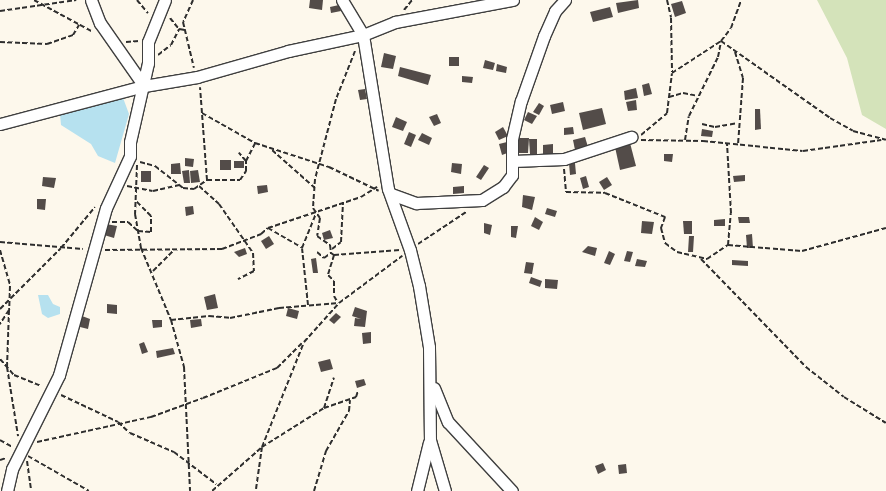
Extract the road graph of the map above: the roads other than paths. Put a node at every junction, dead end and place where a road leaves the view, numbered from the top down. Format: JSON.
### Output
{"nodes":[{"id":1,"x":91,"y":0,"type":"edge"},
{"id":2,"x":165,"y":0,"type":"edge"},
{"id":3,"x":342,"y":0,"type":"edge"},
{"id":4,"x":512,"y":0,"type":"edge"},
{"id":5,"x":565,"y":0,"type":"edge"},
{"id":6,"x":362,"y":35,"type":"junction"},
{"id":7,"x":144,"y":86,"type":"junction"},
{"id":8,"x":0,"y":124,"type":"edge"},
{"id":9,"x":631,"y":138,"type":"road end"},
{"id":10,"x":513,"y":161,"type":"junction"},
{"id":11,"x":391,"y":194,"type":"junction"},
{"id":12,"x":431,"y":378,"type":"junction"},
{"id":13,"x":430,"y":440,"type":"junction"},
{"id":14,"x":7,"y":491,"type":"edge"},
{"id":15,"x":417,"y":491,"type":"edge"},
{"id":16,"x":445,"y":491,"type":"edge"},
{"id":17,"x":512,"y":491,"type":"edge"}],
"edges":[{"from":1,"to":7,"type":"street"},
{"from":2,"to":7,"type":"street"},
{"from":3,"to":6,"type":"street"},
{"from":4,"to":6,"type":"street"},
{"from":5,"to":10,"type":"street"},
{"from":6,"to":7,"type":"street"},
{"from":6,"to":11,"type":"street"},
{"from":7,"to":8,"type":"street"},
{"from":7,"to":14,"type":"street"},
{"from":9,"to":10,"type":"street"},
{"from":10,"to":11,"type":"street"},
{"from":11,"to":12,"type":"street"},
{"from":12,"to":13,"type":"street"},
{"from":12,"to":17,"type":"street"},
{"from":13,"to":15,"type":"street"},
{"from":13,"to":16,"type":"street"}]}
